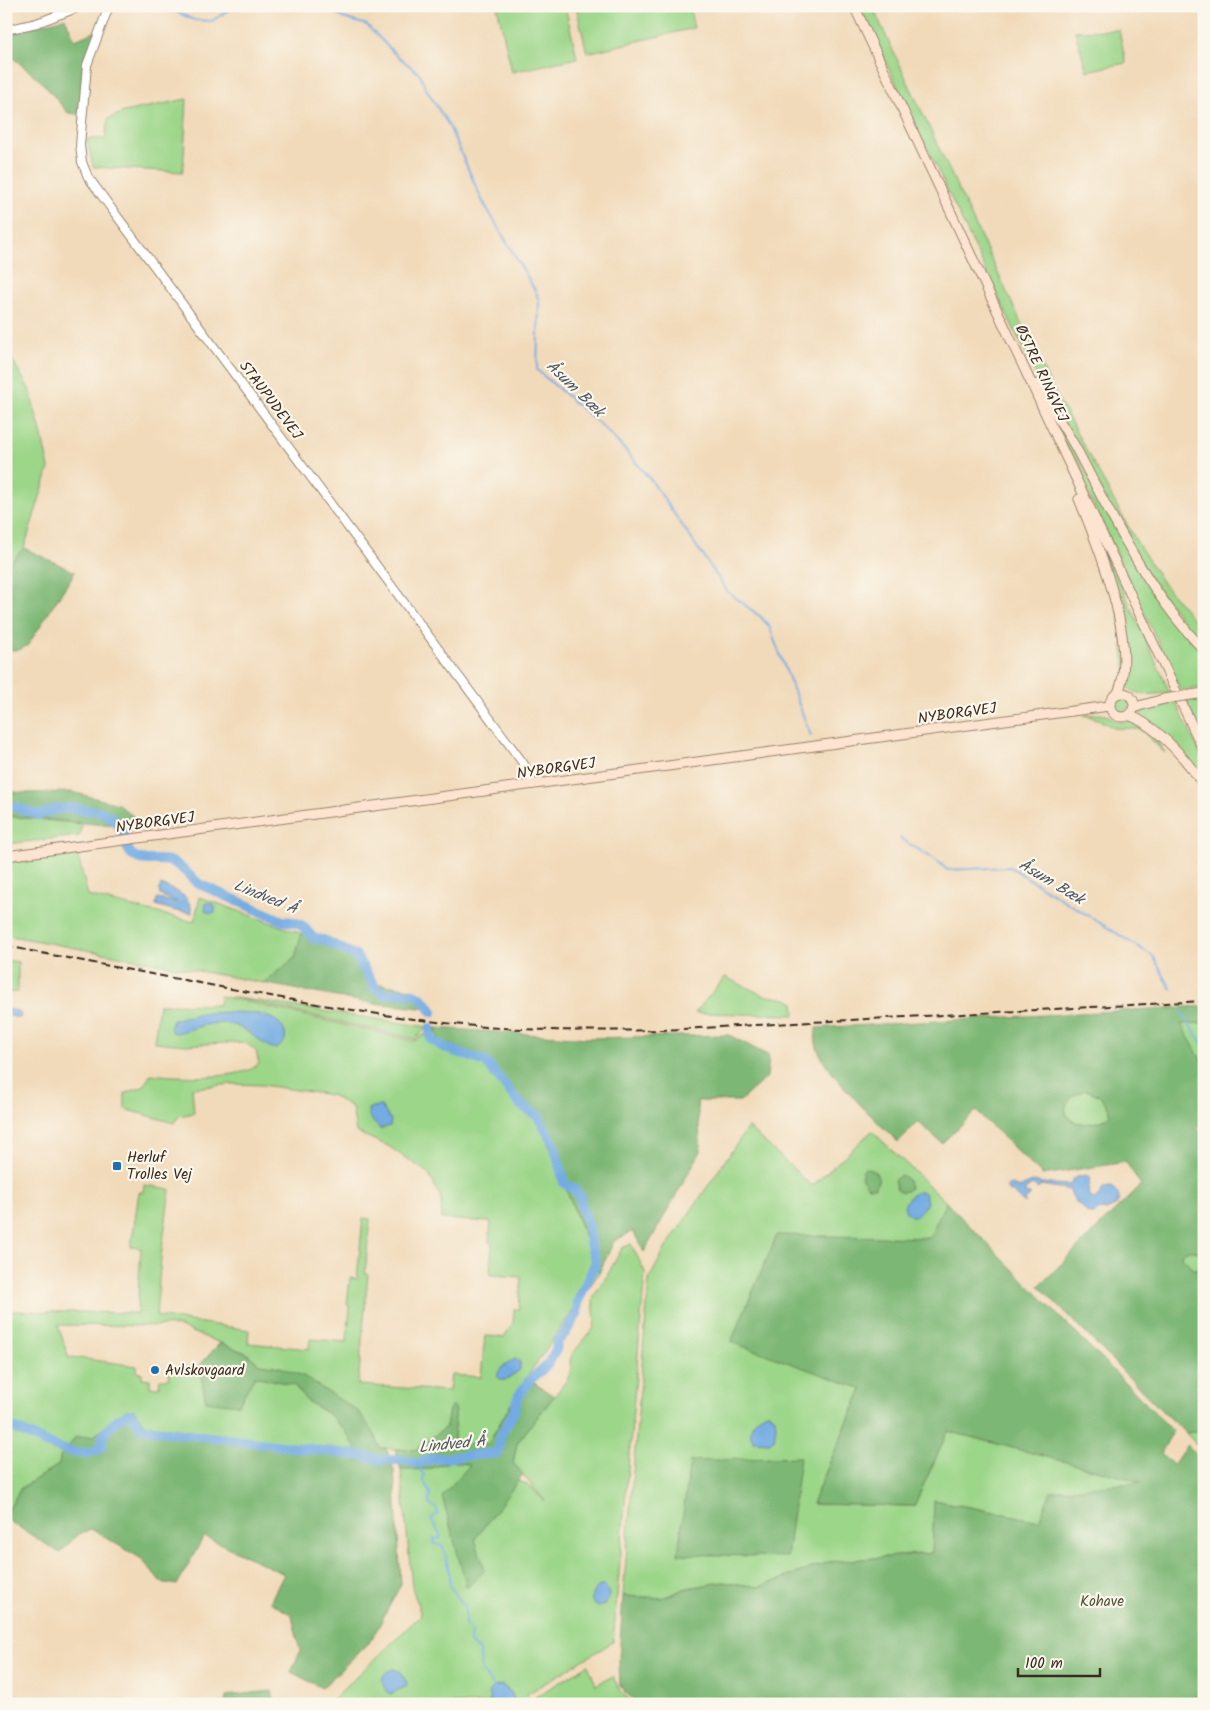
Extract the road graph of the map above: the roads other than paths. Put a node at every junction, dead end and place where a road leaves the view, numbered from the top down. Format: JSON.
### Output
{"nodes":[{"id":1,"x":82,"y":6,"type":"edge"},
{"id":2,"x":109,"y":6,"type":"edge"},
{"id":3,"x":854,"y":6,"type":"edge"},
{"id":4,"x":6,"y":30,"type":"edge"},
{"id":5,"x":1014,"y":345,"type":"junction"},
{"id":6,"x":1060,"y":444,"type":"junction"},
{"id":7,"x":1204,"y":650,"type":"edge"},
{"id":8,"x":1118,"y":693,"type":"junction"},
{"id":9,"x":1204,"y":693,"type":"edge"},
{"id":10,"x":1132,"y":698,"type":"junction"},
{"id":11,"x":1164,"y":699,"type":"junction"},
{"id":12,"x":1109,"y":706,"type":"junction"},
{"id":13,"x":1131,"y":712,"type":"junction"},
{"id":14,"x":1204,"y":751,"type":"edge"},
{"id":15,"x":532,"y":785,"type":"junction"},
{"id":16,"x":1204,"y":785,"type":"edge"},
{"id":17,"x":6,"y":856,"type":"edge"}],
"edges":[{"from":1,"to":4,"type":"street"},
{"from":2,"to":15,"type":"street","name":"STAUPUDEVEJ"},
{"from":3,"to":5,"type":"main road","name":"ØSTRE RINGVEJ"},
{"from":5,"to":6,"type":"main road","name":"ØSTRE RINGVEJ"},
{"from":5,"to":7,"type":"main road"},
{"from":6,"to":8,"type":"main road"},
{"from":6,"to":14,"type":"main road","name":"ØSTRE RINGVEJ"},
{"from":8,"to":10,"type":"main road"},
{"from":8,"to":12,"type":"main road"},
{"from":9,"to":11,"type":"main road","bridge":true},
{"from":10,"to":11,"type":"main road"},
{"from":10,"to":13,"type":"main road"},
{"from":11,"to":13,"type":"main road"},
{"from":12,"to":13,"type":"main road"},
{"from":12,"to":15,"type":"main road","name":"NYBORGVEJ"},
{"from":13,"to":16,"type":"main road"},
{"from":15,"to":17,"type":"main road","name":"NYBORGVEJ"}]}
